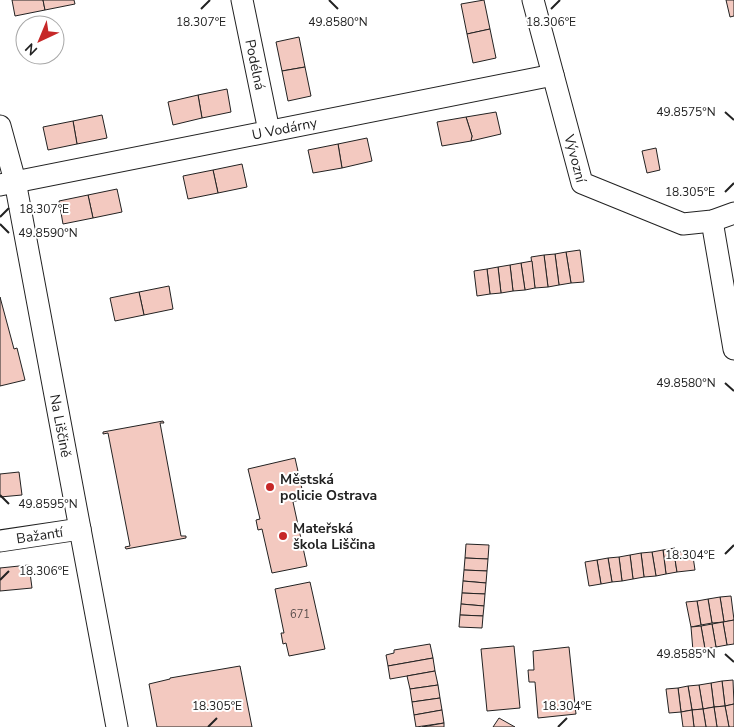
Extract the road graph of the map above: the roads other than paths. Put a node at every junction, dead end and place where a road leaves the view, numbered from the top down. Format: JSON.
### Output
{"nodes":[{"id":1,"x":242,"y":0,"type":"edge"},
{"id":2,"x":533,"y":0,"type":"edge"},
{"id":3,"x":553,"y":74,"type":"junction"},
{"id":4,"x":0,"y":126,"type":"edge"},
{"id":5,"x":270,"y":131,"type":"junction"},
{"id":6,"x":8,"y":183,"type":"edge"},
{"id":7,"x":734,"y":213,"type":"edge"},
{"id":8,"x":712,"y":221,"type":"junction"},
{"id":9,"x":734,"y":349,"type":"edge"},
{"id":10,"x":80,"y":529,"type":"junction"},
{"id":11,"x":0,"y":541,"type":"edge"},
{"id":12,"x":117,"y":727,"type":"edge"}],
"edges":[{"from":1,"to":5,"type":"street","name":"Podélná"},
{"from":2,"to":3,"type":"street","name":"Vývozní"},
{"from":3,"to":5,"type":"street","name":"U Vodárny"},
{"from":3,"to":8,"type":"street","name":"Vývozní"},
{"from":4,"to":6,"type":"street","name":"Na Liščině"},
{"from":5,"to":6,"type":"street","name":"U Vodárny"},
{"from":6,"to":10,"type":"street","name":"Na Liščině"},
{"from":7,"to":8,"type":"street","name":"Vývozní"},
{"from":8,"to":9,"type":"street"},
{"from":10,"to":11,"type":"street","name":"Bažantí"},
{"from":10,"to":12,"type":"street","name":"Na Liščině"}]}
